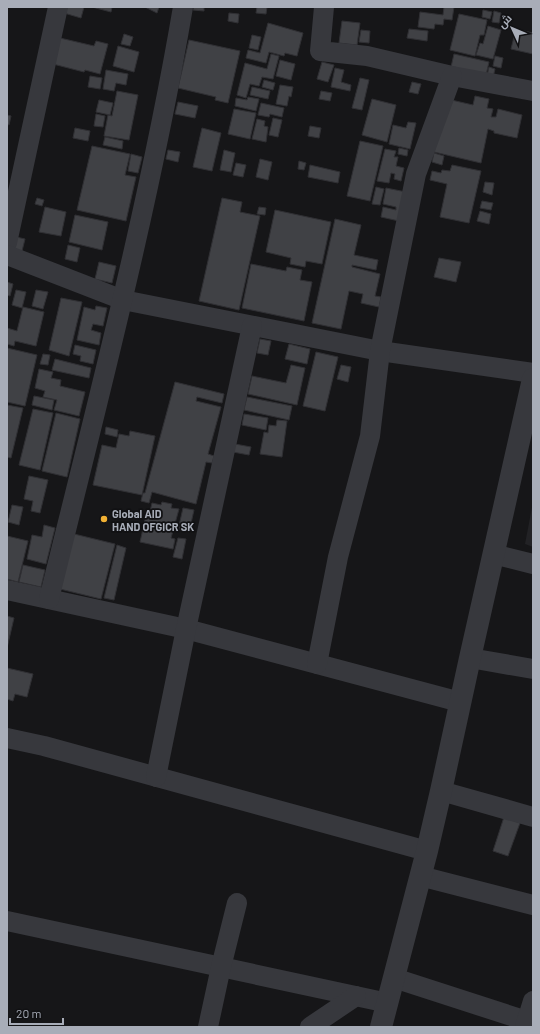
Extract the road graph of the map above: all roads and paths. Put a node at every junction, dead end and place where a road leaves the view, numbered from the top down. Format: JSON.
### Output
{"nodes":[{"id":1,"x":58,"y":7,"type":"edge"},
{"id":2,"x":183,"y":7,"type":"edge"},
{"id":3,"x":324,"y":7,"type":"edge"},
{"id":4,"x":452,"y":76,"type":"junction"},
{"id":5,"x":533,"y":91,"type":"edge"},
{"id":6,"x":7,"y":242,"type":"edge"},
{"id":7,"x":7,"y":255,"type":"edge"},
{"id":8,"x":123,"y":300,"type":"junction"},
{"id":9,"x":252,"y":326,"type":"junction"},
{"id":10,"x":380,"y":351,"type":"junction"},
{"id":11,"x":533,"y":373,"type":"edge"},
{"id":12,"x":533,"y":380,"type":"edge"},
{"id":13,"x":493,"y":554,"type":"junction"},
{"id":14,"x":533,"y":564,"type":"edge"},
{"id":15,"x":7,"y":590,"type":"edge"},
{"id":16,"x":49,"y":599,"type":"junction"},
{"id":17,"x":186,"y":629,"type":"junction"},
{"id":18,"x":470,"y":658,"type":"junction"},
{"id":19,"x":317,"y":664,"type":"junction"},
{"id":20,"x":533,"y":669,"type":"edge"},
{"id":21,"x":460,"y":702,"type":"junction"},
{"id":22,"x":7,"y":738,"type":"edge"},
{"id":23,"x":156,"y":777,"type":"junction"},
{"id":24,"x":441,"y":791,"type":"junction"},
{"id":25,"x":533,"y":817,"type":"edge"},
{"id":26,"x":427,"y":851,"type":"junction"},
{"id":27,"x":420,"y":876,"type":"junction"},
{"id":28,"x":237,"y":903,"type":"dead end"},
{"id":29,"x":533,"y":905,"type":"edge"},
{"id":30,"x":7,"y":922,"type":"edge"},
{"id":31,"x":221,"y":967,"type":"junction"},
{"id":32,"x":394,"y":978,"type":"junction"},
{"id":33,"x":356,"y":996,"type":"junction"},
{"id":34,"x":533,"y":1001,"type":"edge"},
{"id":35,"x":388,"y":1003,"type":"junction"},
{"id":36,"x":528,"y":1024,"type":"edge"},
{"id":37,"x":208,"y":1027,"type":"edge"},
{"id":38,"x":212,"y":1027,"type":"edge"},
{"id":39,"x":310,"y":1027,"type":"edge"},
{"id":40,"x":381,"y":1027,"type":"edge"}],
"edges":[{"from":1,"to":6,"type":"street"},
{"from":2,"to":8,"type":"street"},
{"from":3,"to":4,"type":"street"},
{"from":4,"to":5,"type":"street"},
{"from":4,"to":10,"type":"street"},
{"from":7,"to":8,"type":"street"},
{"from":8,"to":9,"type":"street"},
{"from":8,"to":16,"type":"street"},
{"from":9,"to":10,"type":"street"},
{"from":9,"to":17,"type":"street"},
{"from":10,"to":11,"type":"street"},
{"from":10,"to":19,"type":"street"},
{"from":12,"to":13,"type":"street"},
{"from":13,"to":14,"type":"street"},
{"from":13,"to":18,"type":"street"},
{"from":15,"to":16,"type":"street"},
{"from":16,"to":17,"type":"street"},
{"from":17,"to":19,"type":"street"},
{"from":17,"to":23,"type":"street"},
{"from":18,"to":20,"type":"street"},
{"from":18,"to":21,"type":"street"},
{"from":19,"to":21,"type":"street"},
{"from":21,"to":24,"type":"street"},
{"from":22,"to":23,"type":"street"},
{"from":23,"to":26,"type":"street"},
{"from":24,"to":25,"type":"street"},
{"from":24,"to":26,"type":"street"},
{"from":26,"to":27,"type":"street"},
{"from":27,"to":29,"type":"street"},
{"from":27,"to":32,"type":"street"},
{"from":28,"to":31,"type":"street"},
{"from":30,"to":31,"type":"street"},
{"from":31,"to":33,"type":"street"},
{"from":31,"to":37,"type":"street"},
{"from":32,"to":35,"type":"street"},
{"from":32,"to":36,"type":"street"},
{"from":33,"to":35,"type":"street"},
{"from":33,"to":39,"type":"street"},
{"from":34,"to":36,"type":"street"},
{"from":35,"to":40,"type":"street"},
{"from":37,"to":38,"type":"street"}]}
